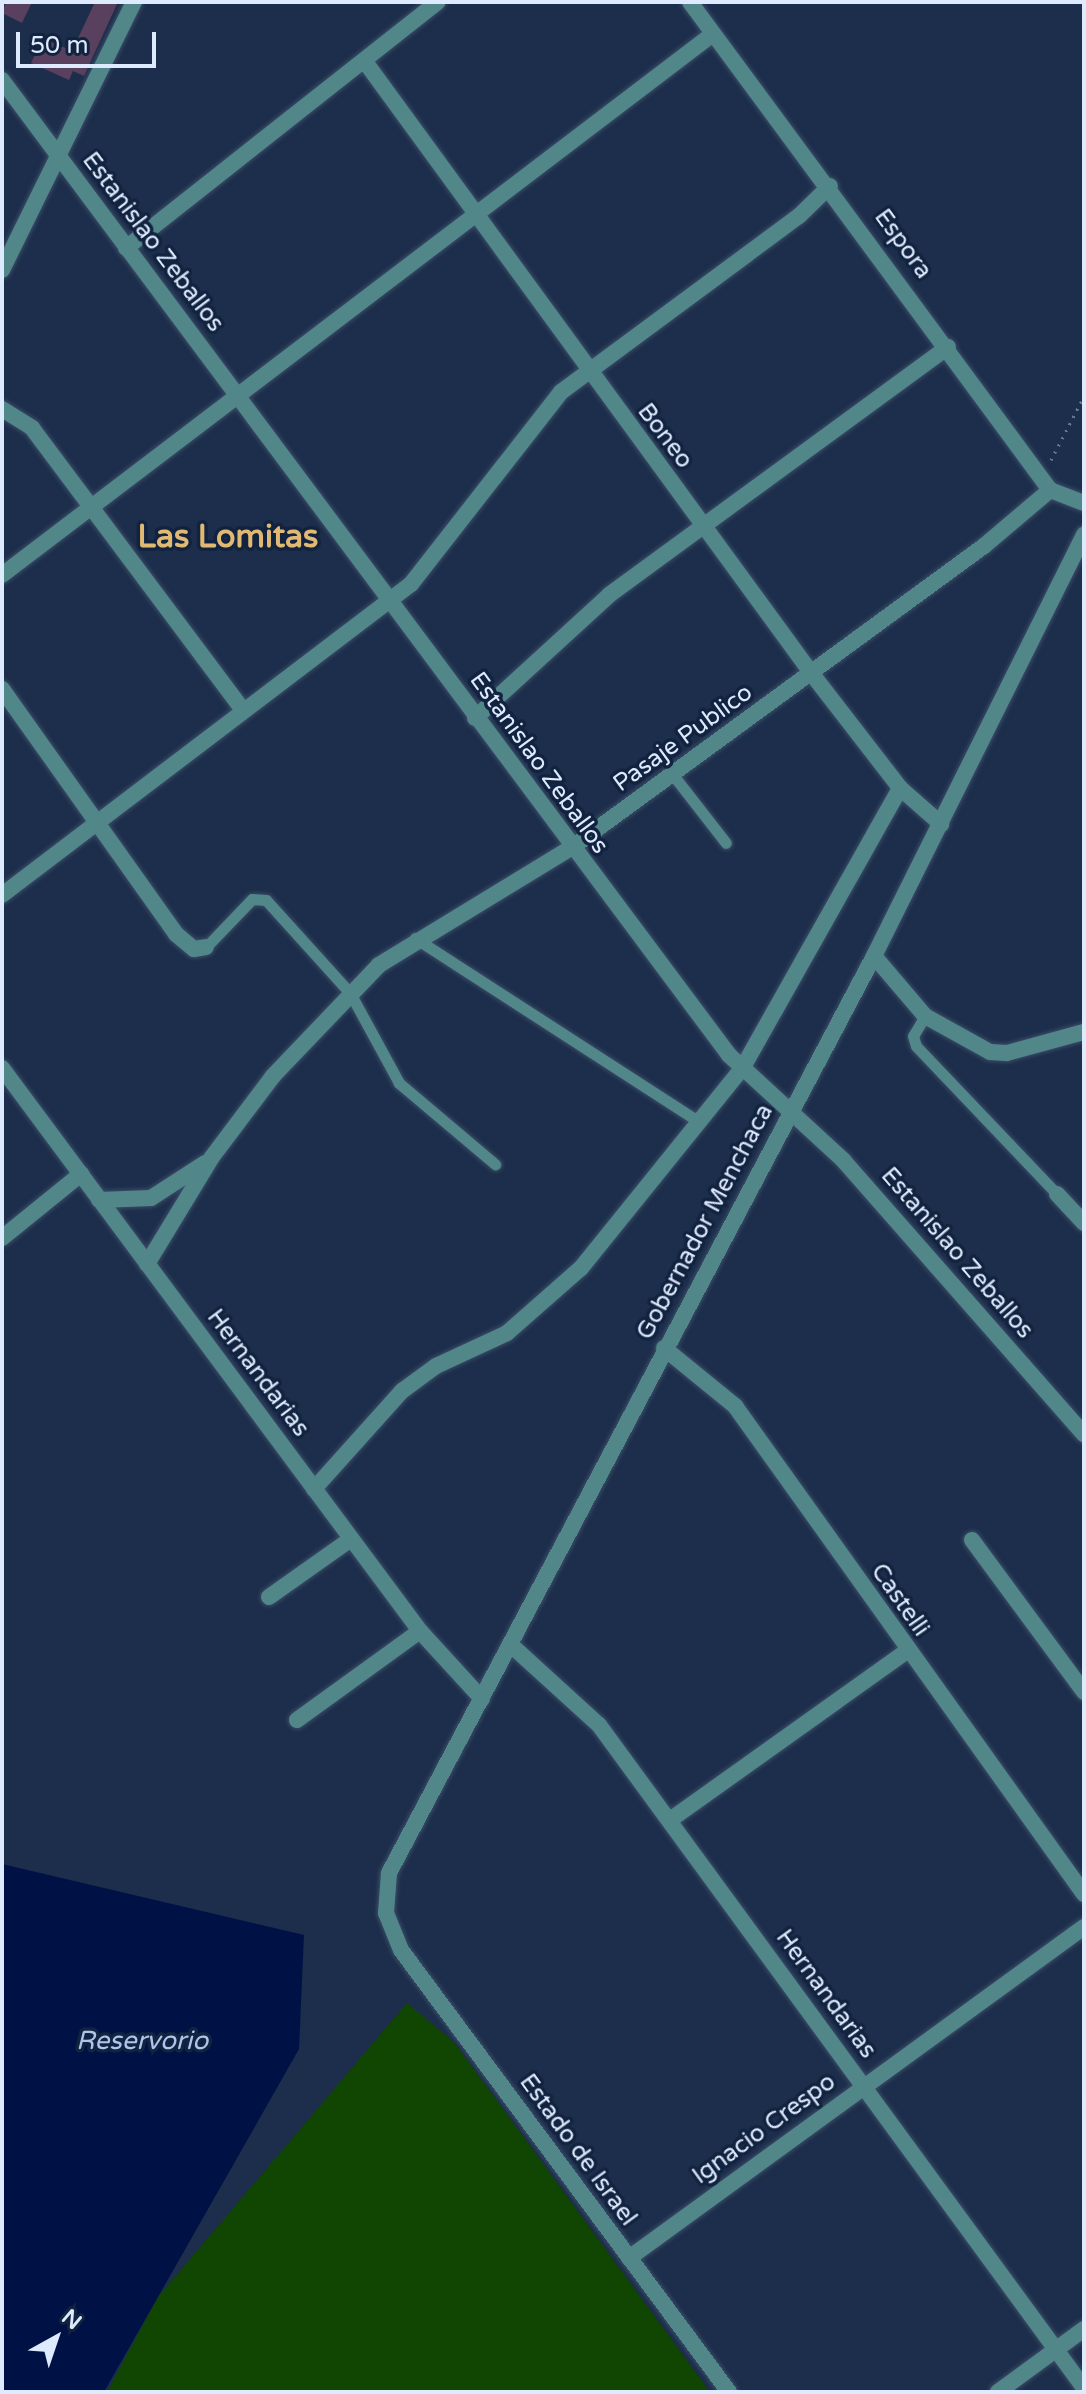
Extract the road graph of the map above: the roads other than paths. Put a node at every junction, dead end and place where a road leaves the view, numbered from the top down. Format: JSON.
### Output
{"nodes":[{"id":1,"x":134,"y":2,"type":"edge"},
{"id":2,"x":437,"y":2,"type":"edge"},
{"id":3,"x":690,"y":2,"type":"edge"},
{"id":4,"x":713,"y":34,"type":"junction"},
{"id":5,"x":366,"y":63,"type":"junction"},
{"id":6,"x":2,"y":80,"type":"edge"},
{"id":7,"x":59,"y":156,"type":"junction"},
{"id":8,"x":830,"y":186,"type":"junction"},
{"id":9,"x":472,"y":215,"type":"junction"},
{"id":10,"x":126,"y":248,"type":"junction"},
{"id":11,"x":2,"y":270,"type":"edge"},
{"id":12,"x":948,"y":347,"type":"junction"},
{"id":13,"x":586,"y":370,"type":"junction"},
{"id":14,"x":236,"y":392,"type":"junction"},
{"id":15,"x":2,"y":409,"type":"edge"},
{"id":16,"x":1046,"y":484,"type":"junction"},
{"id":17,"x":92,"y":503,"type":"junction"},
{"id":18,"x":1084,"y":503,"type":"edge"},
{"id":19,"x":701,"y":524,"type":"junction"},
{"id":20,"x":1084,"y":534,"type":"edge"},
{"id":21,"x":2,"y":575,"type":"edge"},
{"id":22,"x":390,"y":601,"type":"junction"},
{"id":23,"x":812,"y":674,"type":"junction"},
{"id":24,"x":2,"y":689,"type":"edge"},
{"id":25,"x":243,"y":710,"type":"junction"},
{"id":26,"x":475,"y":718,"type":"junction"},
{"id":27,"x":673,"y":775,"type":"junction"},
{"id":28,"x":900,"y":788,"type":"junction"},
{"id":29,"x":95,"y":822,"type":"junction"},
{"id":30,"x":941,"y":824,"type":"junction"},
{"id":31,"x":726,"y":843,"type":"dead end"},
{"id":32,"x":571,"y":848,"type":"junction"},
{"id":33,"x":2,"y":895,"type":"edge"},
{"id":34,"x":415,"y":938,"type":"junction"},
{"id":35,"x":206,"y":947,"type":"joint"},
{"id":36,"x":874,"y":956,"type":"junction"},
{"id":37,"x":350,"y":993,"type":"junction"},
{"id":38,"x":925,"y":1016,"type":"junction"},
{"id":39,"x":1084,"y":1032,"type":"edge"},
{"id":40,"x":743,"y":1067,"type":"junction"},
{"id":41,"x":2,"y":1068,"type":"edge"},
{"id":42,"x":791,"y":1113,"type":"junction"},
{"id":43,"x":695,"y":1119,"type":"junction"},
{"id":44,"x":212,"y":1157,"type":"junction"},
{"id":45,"x":495,"y":1164,"type":"dead end"},
{"id":46,"x":81,"y":1174,"type":"junction"},
{"id":47,"x":1057,"y":1194,"type":"joint"},
{"id":48,"x":99,"y":1200,"type":"junction"},
{"id":49,"x":1084,"y":1223,"type":"edge"},
{"id":50,"x":2,"y":1238,"type":"edge"},
{"id":51,"x":147,"y":1264,"type":"junction"},
{"id":52,"x":664,"y":1348,"type":"junction"},
{"id":53,"x":1084,"y":1434,"type":"edge"},
{"id":54,"x":314,"y":1489,"type":"junction"},
{"id":55,"x":351,"y":1539,"type":"junction"},
{"id":56,"x":972,"y":1540,"type":"dead end"},
{"id":57,"x":269,"y":1597,"type":"dead end"},
{"id":58,"x":420,"y":1631,"type":"junction"},
{"id":59,"x":511,"y":1645,"type":"junction"},
{"id":60,"x":907,"y":1651,"type":"junction"},
{"id":61,"x":1084,"y":1692,"type":"edge"},
{"id":62,"x":482,"y":1699,"type":"junction"},
{"id":63,"x":297,"y":1720,"type":"dead end"},
{"id":64,"x":670,"y":1820,"type":"junction"},
{"id":65,"x":1084,"y":1894,"type":"edge"},
{"id":66,"x":1084,"y":1927,"type":"edge"},
{"id":67,"x":393,"y":1934,"type":"joint"},
{"id":68,"x":863,"y":2086,"type":"junction"},
{"id":69,"x":629,"y":2258,"type":"junction"},
{"id":70,"x":1084,"y":2329,"type":"edge"},
{"id":71,"x":1055,"y":2349,"type":"junction"},
{"id":72,"x":1084,"y":2388,"type":"edge"},
{"id":73,"x":729,"y":2392,"type":"edge"},
{"id":74,"x":998,"y":2392,"type":"edge"}],
"edges":[{"from":1,"to":7,"type":"street"},
{"from":2,"to":5,"type":"street"},
{"from":3,"to":4,"type":"street","name":"Espora"},
{"from":4,"to":8,"type":"street","name":"Espora"},
{"from":4,"to":9,"type":"street"},
{"from":5,"to":9,"type":"street","name":"Boneo"},
{"from":5,"to":10,"type":"street"},
{"from":6,"to":7,"type":"street","name":"Estanislao Zeballos"},
{"from":7,"to":10,"type":"street","name":"Estanislao Zeballos"},
{"from":7,"to":11,"type":"street"},
{"from":8,"to":12,"type":"street","name":"Espora"},
{"from":8,"to":13,"type":"street"},
{"from":9,"to":13,"type":"street","name":"Boneo"},
{"from":9,"to":14,"type":"street"},
{"from":10,"to":14,"type":"street","name":"Estanislao Zeballos"},
{"from":12,"to":16,"type":"street","name":"Espora"},
{"from":12,"to":19,"type":"street"},
{"from":13,"to":19,"type":"street","name":"Boneo"},
{"from":13,"to":22,"type":"street"},
{"from":14,"to":17,"type":"street"},
{"from":14,"to":22,"type":"street","name":"Estanislao Zeballos"},
{"from":15,"to":17,"type":"street"},
{"from":16,"to":18,"type":"street"},
{"from":16,"to":23,"type":"street","name":"Pasaje Publico"},
{"from":17,"to":21,"type":"street"},
{"from":17,"to":25,"type":"street"},
{"from":19,"to":23,"type":"street","name":"Boneo"},
{"from":19,"to":26,"type":"street"},
{"from":20,"to":30,"type":"street","name":"Gobernador Menchaca"},
{"from":22,"to":25,"type":"street"},
{"from":22,"to":26,"type":"street","name":"Estanislao Zeballos"},
{"from":23,"to":27,"type":"street","name":"Pasaje Publico"},
{"from":23,"to":28,"type":"street","name":"Boneo"},
{"from":24,"to":29,"type":"street"},
{"from":25,"to":29,"type":"street"},
{"from":26,"to":32,"type":"street","name":"Estanislao Zeballos"},
{"from":27,"to":31,"type":"lane"},
{"from":27,"to":32,"type":"street","name":"Pasaje Publico"},
{"from":28,"to":30,"type":"street","name":"Boneo"},
{"from":28,"to":40,"type":"street"},
{"from":29,"to":33,"type":"street"},
{"from":29,"to":35,"type":"street"},
{"from":30,"to":36,"type":"street","name":"Gobernador Menchaca"},
{"from":32,"to":34,"type":"street","name":"Pasaje Publico"},
{"from":32,"to":40,"type":"street","name":"Estanislao Zeballos"},
{"from":34,"to":37,"type":"street","name":"Pasaje Publico"},
{"from":34,"to":43,"type":"lane"},
{"from":35,"to":37,"type":"lane"},
{"from":36,"to":38,"type":"street"},
{"from":36,"to":42,"type":"street","name":"Gobernador Menchaca"},
{"from":37,"to":44,"type":"street","name":"Pasaje Publico"},
{"from":37,"to":45,"type":"lane"},
{"from":38,"to":39,"type":"street"},
{"from":38,"to":47,"type":"lane"},
{"from":40,"to":42,"type":"street","name":"Estanislao Zeballos"},
{"from":40,"to":43,"type":"street"},
{"from":41,"to":46,"type":"street","name":"Hernandarias"},
{"from":42,"to":52,"type":"street","name":"Gobernador Menchaca"},
{"from":42,"to":53,"type":"street","name":"Estanislao Zeballos"},
{"from":43,"to":54,"type":"street"},
{"from":44,"to":48,"type":"street","name":"Pasaje Publico"},
{"from":44,"to":51,"type":"street","name":"Pasaje Publico"},
{"from":46,"to":48,"type":"street","name":"Hernandarias"},
{"from":46,"to":50,"type":"street"},
{"from":47,"to":49,"type":"street"},
{"from":48,"to":51,"type":"street","name":"Hernandarias"},
{"from":51,"to":54,"type":"street","name":"Hernandarias"},
{"from":52,"to":59,"type":"street","name":"Gobernador Menchaca"},
{"from":52,"to":60,"type":"street","name":"Castelli"},
{"from":54,"to":55,"type":"street","name":"Hernandarias"},
{"from":55,"to":57,"type":"street"},
{"from":55,"to":58,"type":"street","name":"Hernandarias"},
{"from":56,"to":61,"type":"street"},
{"from":58,"to":62,"type":"street","name":"Hernandarias"},
{"from":58,"to":63,"type":"street"},
{"from":59,"to":62,"type":"street","name":"Gobernador Menchaca"},
{"from":59,"to":64,"type":"street","name":"Hernandarias"},
{"from":60,"to":64,"type":"street"},
{"from":60,"to":65,"type":"street","name":"Castelli"},
{"from":62,"to":67,"type":"street","name":"Gobernador Menchaca"},
{"from":64,"to":68,"type":"street","name":"Hernandarias"},
{"from":66,"to":68,"type":"street","name":"Ignacio Crespo"},
{"from":67,"to":69,"type":"street","name":"Estado de Israel"},
{"from":68,"to":69,"type":"street","name":"Ignacio Crespo"},
{"from":68,"to":71,"type":"street","name":"Hernandarias"},
{"from":69,"to":73,"type":"street","name":"Estado de Israel"},
{"from":70,"to":71,"type":"street"},
{"from":71,"to":72,"type":"street","name":"Hernandarias"},
{"from":71,"to":74,"type":"street"}]}
